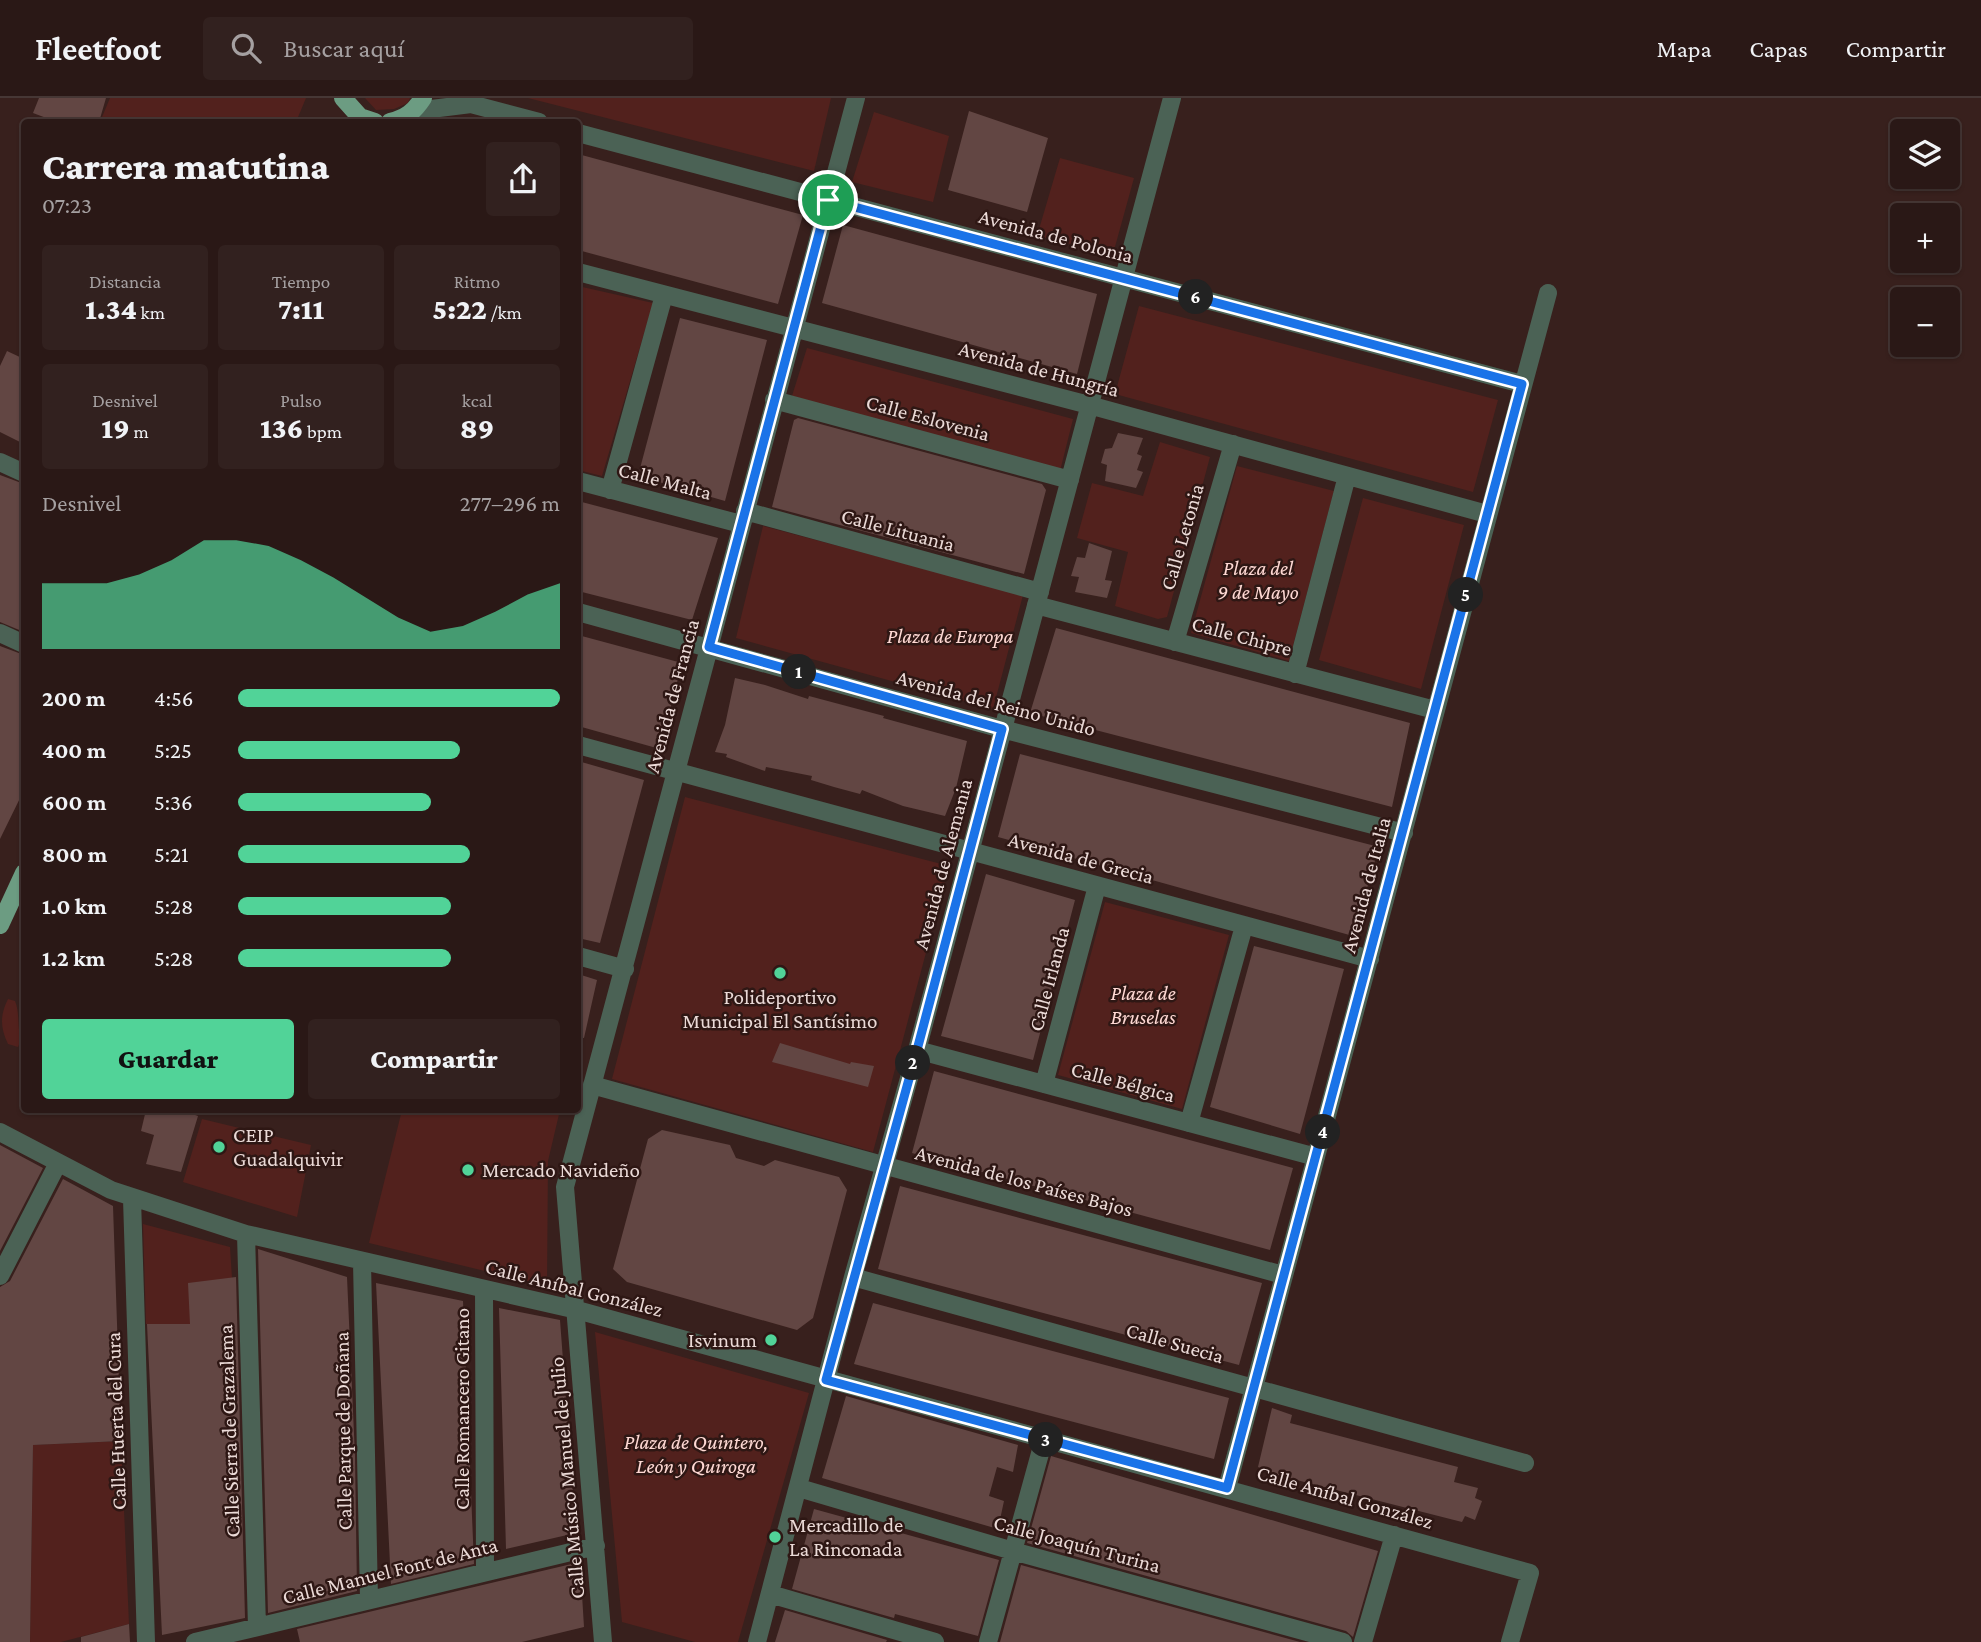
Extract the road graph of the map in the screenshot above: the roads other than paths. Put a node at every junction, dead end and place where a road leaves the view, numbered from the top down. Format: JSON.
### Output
{"nodes":[{"id":1,"x":856,"y":98,"type":"edge"},
{"id":2,"x":1172,"y":98,"type":"edge"},
{"id":3,"x":419,"y":104,"type":"edge"},
{"id":4,"x":343,"y":108,"type":"edge"},
{"id":5,"x":459,"y":108,"type":"edge"},
{"id":6,"x":366,"y":119,"type":"edge"},
{"id":7,"x":402,"y":119,"type":"edge"},
{"id":8,"x":522,"y":119,"type":"edge"},
{"id":9,"x":581,"y":134,"type":"edge"},
{"id":10,"x":828,"y":200,"type":"junction"},
{"id":11,"x":581,"y":273,"type":"edge"},
{"id":12,"x":1123,"y":277,"type":"junction"},
{"id":13,"x":1548,"y":293,"type":"dead end"},
{"id":14,"x":664,"y":295,"type":"junction"},
{"id":15,"x":794,"y":328,"type":"junction"},
{"id":16,"x":1522,"y":384,"type":"junction"},
{"id":17,"x":775,"y":400,"type":"junction"},
{"id":18,"x":1090,"y":405,"type":"junction"},
{"id":19,"x":1233,"y":444,"type":"junction"},
{"id":20,"x":0,"y":462,"type":"edge"},
{"id":21,"x":21,"y":472,"type":"edge"},
{"id":22,"x":1347,"y":476,"type":"junction"},
{"id":23,"x":1070,"y":480,"type":"junction"},
{"id":24,"x":581,"y":482,"type":"edge"},
{"id":25,"x":610,"y":490,"type":"junction"},
{"id":26,"x":1487,"y":514,"type":"junction"},
{"id":27,"x":743,"y":518,"type":"junction"},
{"id":28,"x":1038,"y":599,"type":"junction"},
{"id":29,"x":581,"y":613,"type":"edge"},
{"id":30,"x":0,"y":633,"type":"edge"},
{"id":31,"x":1175,"y":642,"type":"junction"},
{"id":32,"x":21,"y":643,"type":"edge"},
{"id":33,"x":709,"y":647,"type":"junction"},
{"id":34,"x":1295,"y":674,"type":"junction"},
{"id":35,"x":1435,"y":710,"type":"junction"},
{"id":36,"x":1002,"y":729,"type":"junction"},
{"id":37,"x":581,"y":746,"type":"edge"},
{"id":38,"x":675,"y":772,"type":"junction"},
{"id":39,"x":1404,"y":833,"type":"junction"},
{"id":40,"x":970,"y":851,"type":"junction"},
{"id":41,"x":21,"y":880,"type":"edge"},
{"id":42,"x":1097,"y":886,"type":"junction"},
{"id":43,"x":0,"y":925,"type":"edge"},
{"id":44,"x":1244,"y":926,"type":"junction"},
{"id":45,"x":581,"y":957,"type":"edge"},
{"id":46,"x":1370,"y":959,"type":"junction"},
{"id":47,"x":625,"y":969,"type":"junction"},
{"id":48,"x":917,"y":1050,"type":"junction"},
{"id":49,"x":1044,"y":1084,"type":"junction"},
{"id":50,"x":592,"y":1086,"type":"junction"},
{"id":51,"x":1189,"y":1123,"type":"junction"},
{"id":52,"x":0,"y":1132,"type":"edge"},
{"id":53,"x":1316,"y":1157,"type":"junction"},
{"id":54,"x":58,"y":1163,"type":"junction"},
{"id":55,"x":885,"y":1167,"type":"junction"},
{"id":56,"x":132,"y":1199,"type":"junction"},
{"id":57,"x":246,"y":1234,"type":"junction"},
{"id":58,"x":362,"y":1262,"type":"junction"},
{"id":59,"x":1283,"y":1275,"type":"junction"},
{"id":60,"x":0,"y":1276,"type":"edge"},
{"id":61,"x":853,"y":1277,"type":"junction"},
{"id":62,"x":484,"y":1289,"type":"junction"},
{"id":63,"x":577,"y":1310,"type":"junction"},
{"id":64,"x":826,"y":1380,"type":"junction"},
{"id":65,"x":1253,"y":1389,"type":"junction"},
{"id":66,"x":1044,"y":1439,"type":"junction"},
{"id":67,"x":1525,"y":1463,"type":"dead end"},
{"id":68,"x":799,"y":1488,"type":"junction"},
{"id":69,"x":1227,"y":1488,"type":"junction"},
{"id":70,"x":1394,"y":1535,"type":"junction"},
{"id":71,"x":596,"y":1546,"type":"junction"},
{"id":72,"x":1013,"y":1551,"type":"junction"},
{"id":73,"x":485,"y":1570,"type":"junction"},
{"id":74,"x":770,"y":1594,"type":"junction"},
{"id":75,"x":369,"y":1599,"type":"junction"},
{"id":76,"x":257,"y":1627,"type":"junction"},
{"id":77,"x":901,"y":1637,"type":"edge"},
{"id":78,"x":603,"y":1640,"type":"edge"},
{"id":79,"x":146,"y":1642,"type":"edge"},
{"id":80,"x":195,"y":1642,"type":"edge"},
{"id":81,"x":622,"y":1642,"type":"edge"},
{"id":82,"x":757,"y":1642,"type":"edge"},
{"id":83,"x":935,"y":1642,"type":"edge"},
{"id":84,"x":988,"y":1642,"type":"edge"},
{"id":85,"x":1343,"y":1642,"type":"edge"},
{"id":86,"x":1363,"y":1642,"type":"edge"},
{"id":87,"x":1510,"y":1642,"type":"edge"}],
"edges":[{"from":1,"to":10,"type":"street","name":"Avenida de Francia"},
{"from":2,"to":12,"type":"street","name":"Avenida de Alemania"},
{"from":3,"to":5,"type":"street"},
{"from":3,"to":7,"type":"main road"},
{"from":4,"to":6,"type":"main road"},
{"from":5,"to":8,"type":"street"},
{"from":9,"to":10,"type":"street","name":"Avenida de Polonia"},
{"from":10,"to":12,"type":"street","name":"Avenida de Polonia"},
{"from":10,"to":15,"type":"street","name":"Avenida de Francia"},
{"from":11,"to":14,"type":"street","name":"Avenida de Hungría"},
{"from":12,"to":16,"type":"street","name":"Avenida de Polonia"},
{"from":12,"to":18,"type":"street","name":"Avenida de Alemania"},
{"from":13,"to":16,"type":"street","name":"Avenida de Italia"},
{"from":14,"to":15,"type":"street","name":"Avenida de Hungría"},
{"from":14,"to":25,"type":"street"},
{"from":15,"to":17,"type":"street","name":"Avenida de Francia"},
{"from":15,"to":18,"type":"street","name":"Avenida de Hungría"},
{"from":16,"to":26,"type":"street","name":"Avenida de Italia"},
{"from":17,"to":23,"type":"street","name":"Calle Eslovenia"},
{"from":17,"to":27,"type":"street","name":"Avenida de Francia"},
{"from":18,"to":19,"type":"street","name":"Avenida de Hungría"},
{"from":18,"to":23,"type":"street","name":"Avenida de Alemania"},
{"from":19,"to":22,"type":"street","name":"Avenida de Hungría"},
{"from":19,"to":31,"type":"street","name":"Calle Letonia"},
{"from":20,"to":21,"type":"street"},
{"from":22,"to":26,"type":"street","name":"Avenida de Hungría"},
{"from":22,"to":34,"type":"street"},
{"from":23,"to":28,"type":"street","name":"Avenida de Alemania"},
{"from":24,"to":25,"type":"street","name":"Calle Malta"},
{"from":25,"to":27,"type":"street","name":"Calle Malta"},
{"from":26,"to":35,"type":"street","name":"Avenida de Italia"},
{"from":27,"to":28,"type":"street","name":"Calle Lituania"},
{"from":27,"to":33,"type":"street","name":"Avenida de Francia"},
{"from":28,"to":31,"type":"street","name":"Calle Chipre"},
{"from":28,"to":36,"type":"street","name":"Avenida de Alemania"},
{"from":29,"to":33,"type":"street","name":"Avenida del Reino Unido"},
{"from":30,"to":32,"type":"street"},
{"from":31,"to":34,"type":"street","name":"Calle Chipre"},
{"from":33,"to":36,"type":"street","name":"Avenida del Reino Unido"},
{"from":33,"to":38,"type":"street","name":"Avenida de Francia"},
{"from":34,"to":35,"type":"street","name":"Calle Chipre"},
{"from":35,"to":39,"type":"street","name":"Avenida de Italia"},
{"from":36,"to":39,"type":"street","name":"Avenida del Reino Unido"},
{"from":36,"to":40,"type":"street","name":"Avenida de Alemania"},
{"from":37,"to":38,"type":"street","name":"Avenida de Grecia"},
{"from":38,"to":40,"type":"street","name":"Avenida de Grecia"},
{"from":38,"to":47,"type":"street","name":"Avenida de Francia"},
{"from":39,"to":46,"type":"street","name":"Avenida de Italia"},
{"from":40,"to":42,"type":"street","name":"Avenida de Grecia"},
{"from":40,"to":48,"type":"street","name":"Avenida de Alemania"},
{"from":41,"to":43,"type":"main road"},
{"from":42,"to":44,"type":"street","name":"Avenida de Grecia"},
{"from":42,"to":49,"type":"street","name":"Calle Irlanda"},
{"from":44,"to":46,"type":"street","name":"Avenida de Grecia"},
{"from":44,"to":51,"type":"street"},
{"from":45,"to":47,"type":"street"},
{"from":46,"to":53,"type":"street","name":"Avenida de Italia"},
{"from":47,"to":50,"type":"street","name":"Avenida de Francia"},
{"from":48,"to":49,"type":"street","name":"Calle Bélgica"},
{"from":48,"to":55,"type":"street","name":"Avenida de Alemania"},
{"from":49,"to":51,"type":"street","name":"Calle Bélgica"},
{"from":50,"to":55,"type":"street","name":"Avenida de los Países Bajos"},
{"from":50,"to":63,"type":"street","name":"Avenida de Francia"},
{"from":51,"to":53,"type":"street","name":"Calle Bélgica"},
{"from":52,"to":54,"type":"street","name":"Calle Aníbal González"},
{"from":53,"to":59,"type":"street","name":"Avenida de Italia"},
{"from":54,"to":56,"type":"street","name":"Calle Aníbal González"},
{"from":54,"to":60,"type":"street"},
{"from":55,"to":59,"type":"street","name":"Avenida de los Países Bajos"},
{"from":55,"to":61,"type":"street","name":"Avenida de Alemania"},
{"from":56,"to":57,"type":"street","name":"Calle Aníbal González"},
{"from":56,"to":79,"type":"street","name":"Calle Huerta del Cura"},
{"from":57,"to":58,"type":"street","name":"Calle Aníbal González"},
{"from":57,"to":76,"type":"street","name":"Calle Sierra de Grazalema"},
{"from":58,"to":62,"type":"street","name":"Calle Aníbal González"},
{"from":58,"to":75,"type":"street","name":"Calle Parque de Doñana"},
{"from":59,"to":65,"type":"street","name":"Avenida de Italia"},
{"from":61,"to":64,"type":"street","name":"Avenida de Alemania"},
{"from":61,"to":65,"type":"street","name":"Calle Suecia"},
{"from":62,"to":63,"type":"street","name":"Calle Aníbal González"},
{"from":62,"to":73,"type":"street","name":"Calle Romancero Gitano"},
{"from":63,"to":64,"type":"street","name":"Calle Aníbal González"},
{"from":63,"to":71,"type":"street","name":"Calle Músico Manuel de Julio"},
{"from":64,"to":66,"type":"street","name":"Calle Aníbal González"},
{"from":64,"to":68,"type":"street","name":"Avenida de Alemania"},
{"from":65,"to":67,"type":"street","name":"Calle Suecia"},
{"from":65,"to":69,"type":"street","name":"Avenida de Italia"},
{"from":66,"to":69,"type":"street","name":"Calle Aníbal González"},
{"from":66,"to":72,"type":"street"},
{"from":68,"to":72,"type":"street","name":"Calle Joaquín Turina"},
{"from":68,"to":74,"type":"street","name":"Avenida de Alemania"},
{"from":69,"to":70,"type":"street","name":"Calle Aníbal González"},
{"from":70,"to":86,"type":"street"},
{"from":70,"to":87,"type":"street","name":"Calle Aníbal González"},
{"from":71,"to":73,"type":"street","name":"Calle Manuel Font de Anta"},
{"from":71,"to":78,"type":"street","name":"Calle Músico Manuel de Julio"},
{"from":72,"to":84,"type":"street"},
{"from":72,"to":85,"type":"street","name":"Calle Joaquín Turina"},
{"from":73,"to":75,"type":"street","name":"Calle Manuel Font de Anta"},
{"from":74,"to":77,"type":"street"},
{"from":74,"to":82,"type":"street","name":"Avenida de Alemania"},
{"from":75,"to":76,"type":"street","name":"Calle Manuel Font de Anta"},
{"from":76,"to":80,"type":"street","name":"Calle Manuel Font de Anta"},
{"from":77,"to":83,"type":"street"},
{"from":78,"to":81,"type":"street"}]}
